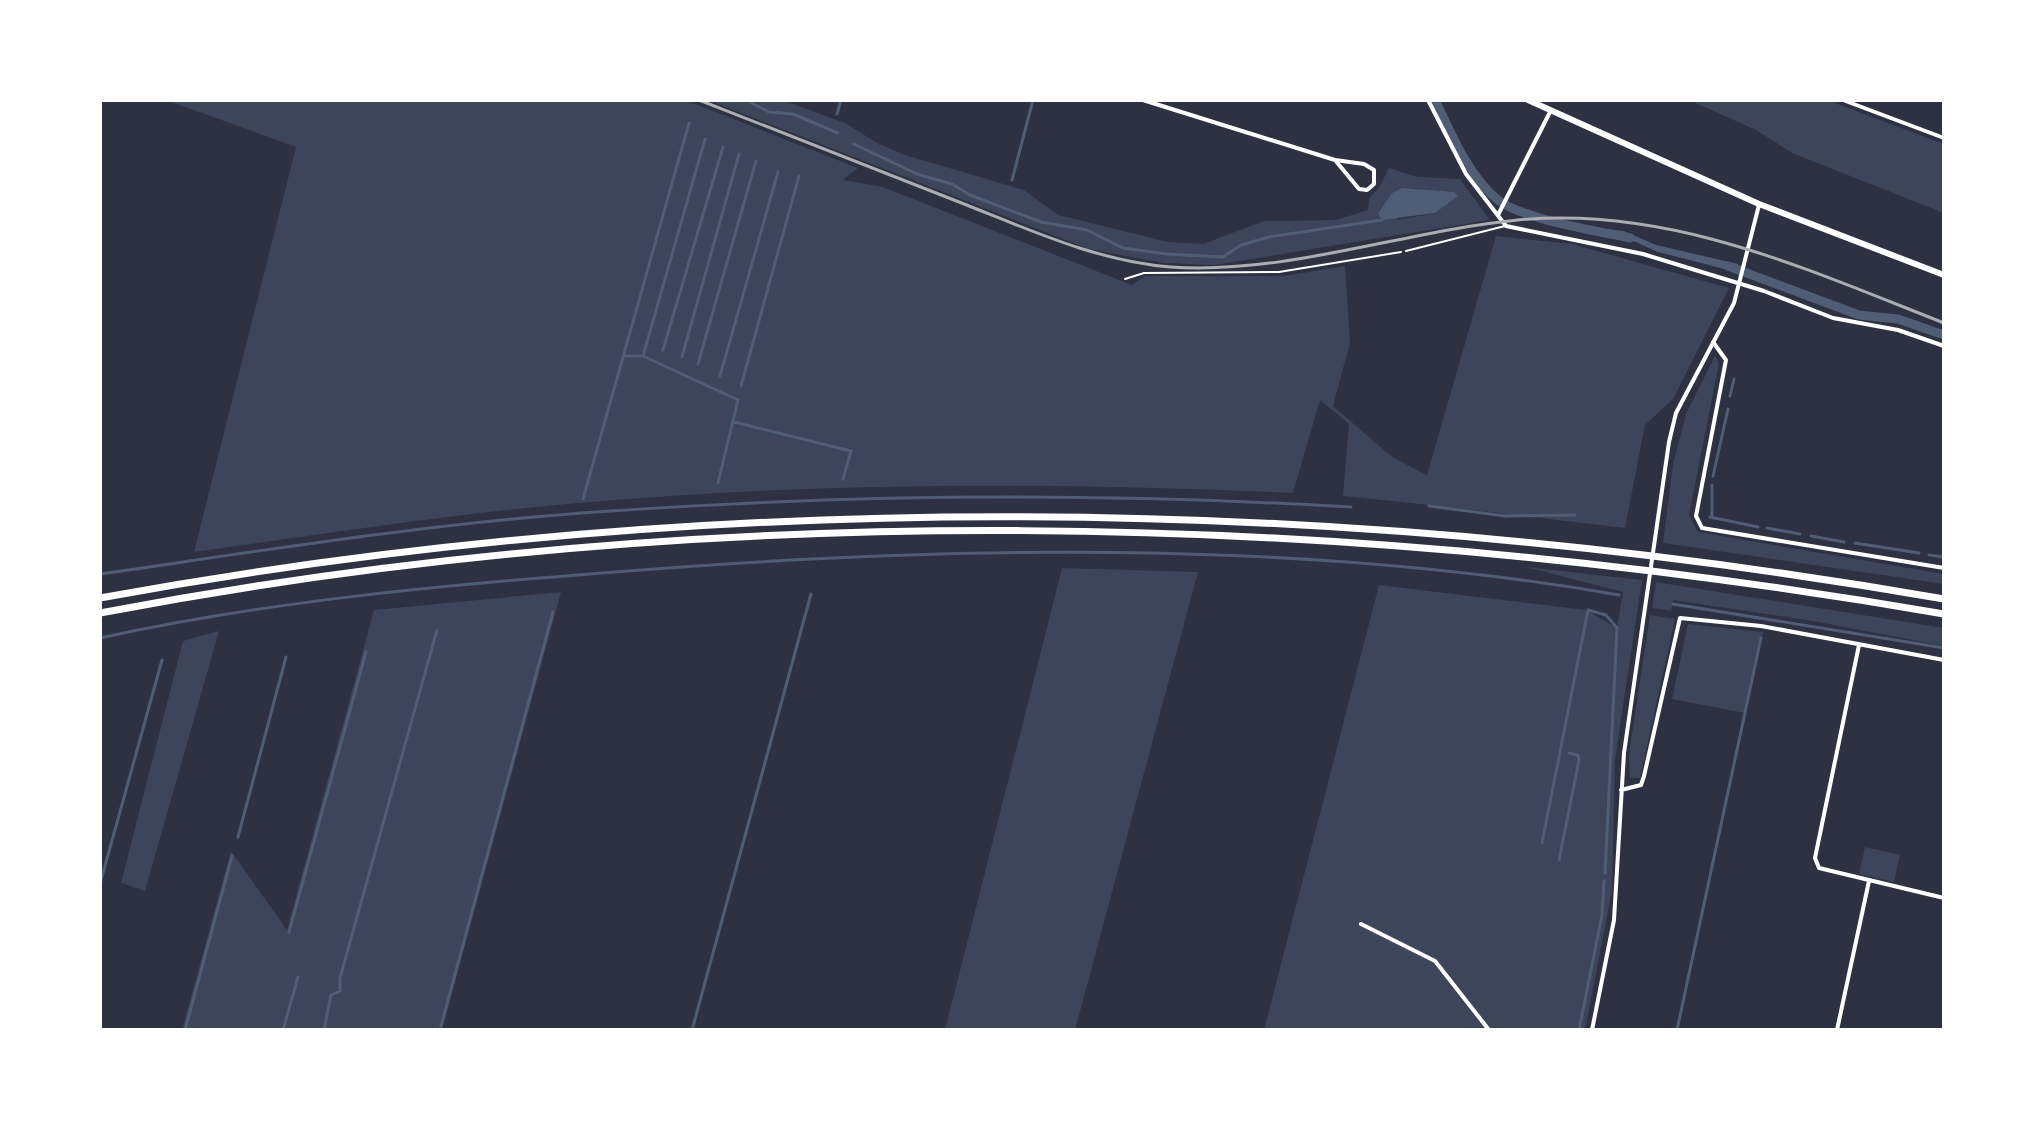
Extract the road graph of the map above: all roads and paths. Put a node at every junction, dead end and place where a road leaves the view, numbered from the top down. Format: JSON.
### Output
{"nodes":[{"id":1,"x":1143,"y":100,"type":"edge"},
{"id":2,"x":1428,"y":100,"type":"edge"},
{"id":3,"x":1528,"y":100,"type":"edge"},
{"id":4,"x":1843,"y":100,"type":"edge"},
{"id":5,"x":1550,"y":112,"type":"junction"},
{"id":6,"x":1944,"y":138,"type":"edge"},
{"id":7,"x":1335,"y":160,"type":"junction"},
{"id":8,"x":1759,"y":204,"type":"junction"},
{"id":9,"x":1498,"y":215,"type":"junction"},
{"id":10,"x":1506,"y":226,"type":"junction"},
{"id":11,"x":1406,"y":251,"type":"joint"},
{"id":12,"x":1944,"y":275,"type":"edge"},
{"id":13,"x":1125,"y":279,"type":"dead end"},
{"id":14,"x":1740,"y":283,"type":"junction"},
{"id":15,"x":1713,"y":342,"type":"junction"},
{"id":16,"x":1944,"y":346,"type":"edge"},
{"id":17,"x":1944,"y":568,"type":"edge"},
{"id":18,"x":100,"y":598,"type":"edge"},
{"id":19,"x":1944,"y":599,"type":"edge"},
{"id":20,"x":100,"y":613,"type":"edge"},
{"id":21,"x":1944,"y":614,"type":"edge"},
{"id":22,"x":1859,"y":645,"type":"junction"},
{"id":23,"x":1944,"y":660,"type":"edge"},
{"id":24,"x":1621,"y":790,"type":"junction"},
{"id":25,"x":1869,"y":881,"type":"junction"},
{"id":26,"x":1944,"y":898,"type":"edge"},
{"id":27,"x":1361,"y":924,"type":"dead end"},
{"id":28,"x":1489,"y":1030,"type":"edge"},
{"id":29,"x":1592,"y":1030,"type":"edge"},
{"id":30,"x":1837,"y":1030,"type":"edge"}],
"edges":[{"from":1,"to":7,"type":"street"},
{"from":2,"to":9,"type":"street"},
{"from":3,"to":5,"type":"main road"},
{"from":4,"to":6,"type":"street"},
{"from":5,"to":8,"type":"main road"},
{"from":5,"to":9,"type":"street"},
{"from":7,"to":7,"type":"street"},
{"from":8,"to":12,"type":"main road"},
{"from":8,"to":14,"type":"street"},
{"from":9,"to":10,"type":"street"},
{"from":10,"to":11,"type":"lane"},
{"from":10,"to":14,"type":"street"},
{"from":11,"to":13,"type":"path"},
{"from":14,"to":15,"type":"street"},
{"from":14,"to":16,"type":"street"},
{"from":15,"to":17,"type":"street"},
{"from":15,"to":24,"type":"street"},
{"from":18,"to":19,"type":"highway"},
{"from":20,"to":21,"type":"highway"},
{"from":22,"to":23,"type":"street"},
{"from":22,"to":24,"type":"street"},
{"from":22,"to":25,"type":"street"},
{"from":24,"to":29,"type":"street"},
{"from":25,"to":26,"type":"street"},
{"from":25,"to":30,"type":"street"},
{"from":27,"to":28,"type":"street"}]}
